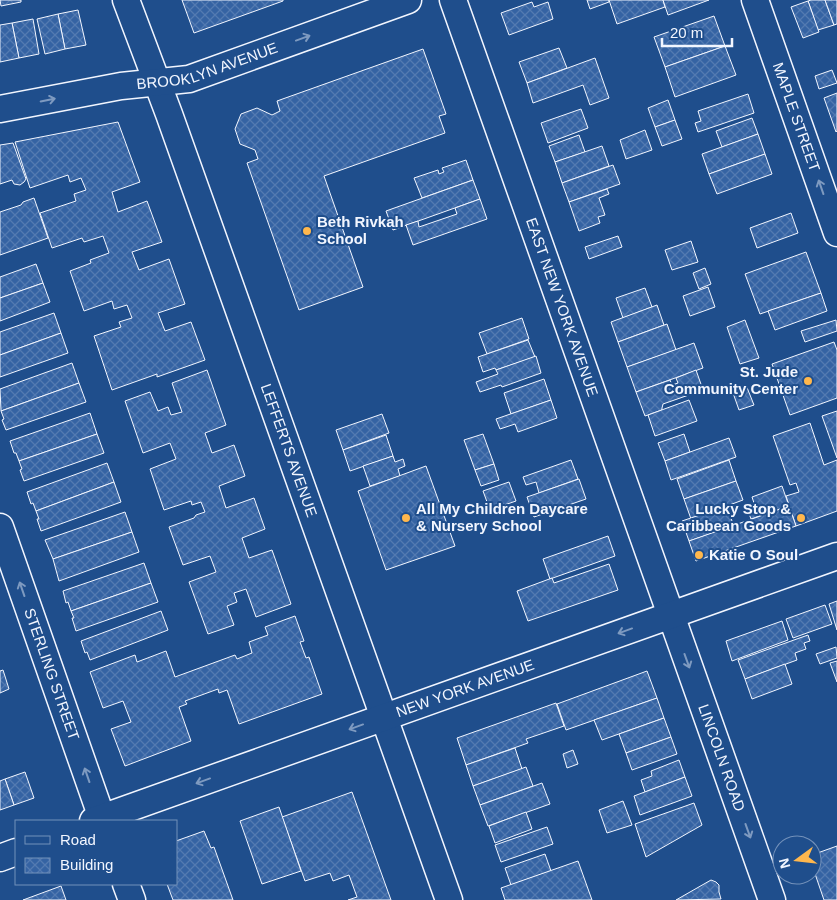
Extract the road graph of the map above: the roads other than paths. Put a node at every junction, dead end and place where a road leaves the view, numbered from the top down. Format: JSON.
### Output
{"nodes":[{"id":1,"x":126,"y":0,"type":"edge"},
{"id":2,"x":408,"y":0,"type":"edge"},
{"id":3,"x":453,"y":0,"type":"edge"},
{"id":4,"x":755,"y":0,"type":"edge"},
{"id":5,"x":157,"y":82,"type":"junction"},
{"id":6,"x":0,"y":109,"type":"edge"},
{"id":7,"x":837,"y":233,"type":"edge"},
{"id":8,"x":0,"y":527,"type":"edge"},
{"id":9,"x":837,"y":556,"type":"edge"},
{"id":10,"x":671,"y":615,"type":"junction"},
{"id":11,"x":384,"y":717,"type":"junction"},
{"id":12,"x":99,"y":820,"type":"edge"},
{"id":13,"x":15,"y":852,"type":"edge"},
{"id":14,"x":0,"y":858,"type":"edge"},
{"id":15,"x":126,"y":885,"type":"edge"},
{"id":16,"x":132,"y":900,"type":"edge"},
{"id":17,"x":449,"y":900,"type":"edge"},
{"id":18,"x":772,"y":900,"type":"edge"}],
"edges":[{"from":1,"to":5,"type":"street","name":"LEFFERTS AVENUE"},
{"from":5,"to":2,"type":"street","name":"BROOKLYN AVENUE","one_way":true},
{"from":3,"to":10,"type":"street","name":"EAST NEW YORK AVENUE"},
{"from":7,"to":4,"type":"street","name":"MAPLE STREET","one_way":true},
{"from":6,"to":5,"type":"street","name":"BROOKLYN AVENUE","one_way":true},
{"from":5,"to":11,"type":"street","name":"LEFFERTS AVENUE"},
{"from":12,"to":8,"type":"street","name":"STERLING STREET","one_way":true},
{"from":9,"to":10,"type":"street","name":"NEW YORK AVENUE"},
{"from":10,"to":11,"type":"street","name":"NEW YORK AVENUE","one_way":true},
{"from":10,"to":18,"type":"street","name":"LINCOLN ROAD","one_way":true},
{"from":11,"to":12,"type":"street","name":"NEW YORK AVENUE","one_way":true},
{"from":11,"to":17,"type":"street","name":"LEFFERTS AVENUE"},
{"from":13,"to":14,"type":"street"},
{"from":15,"to":16,"type":"street"}]}
